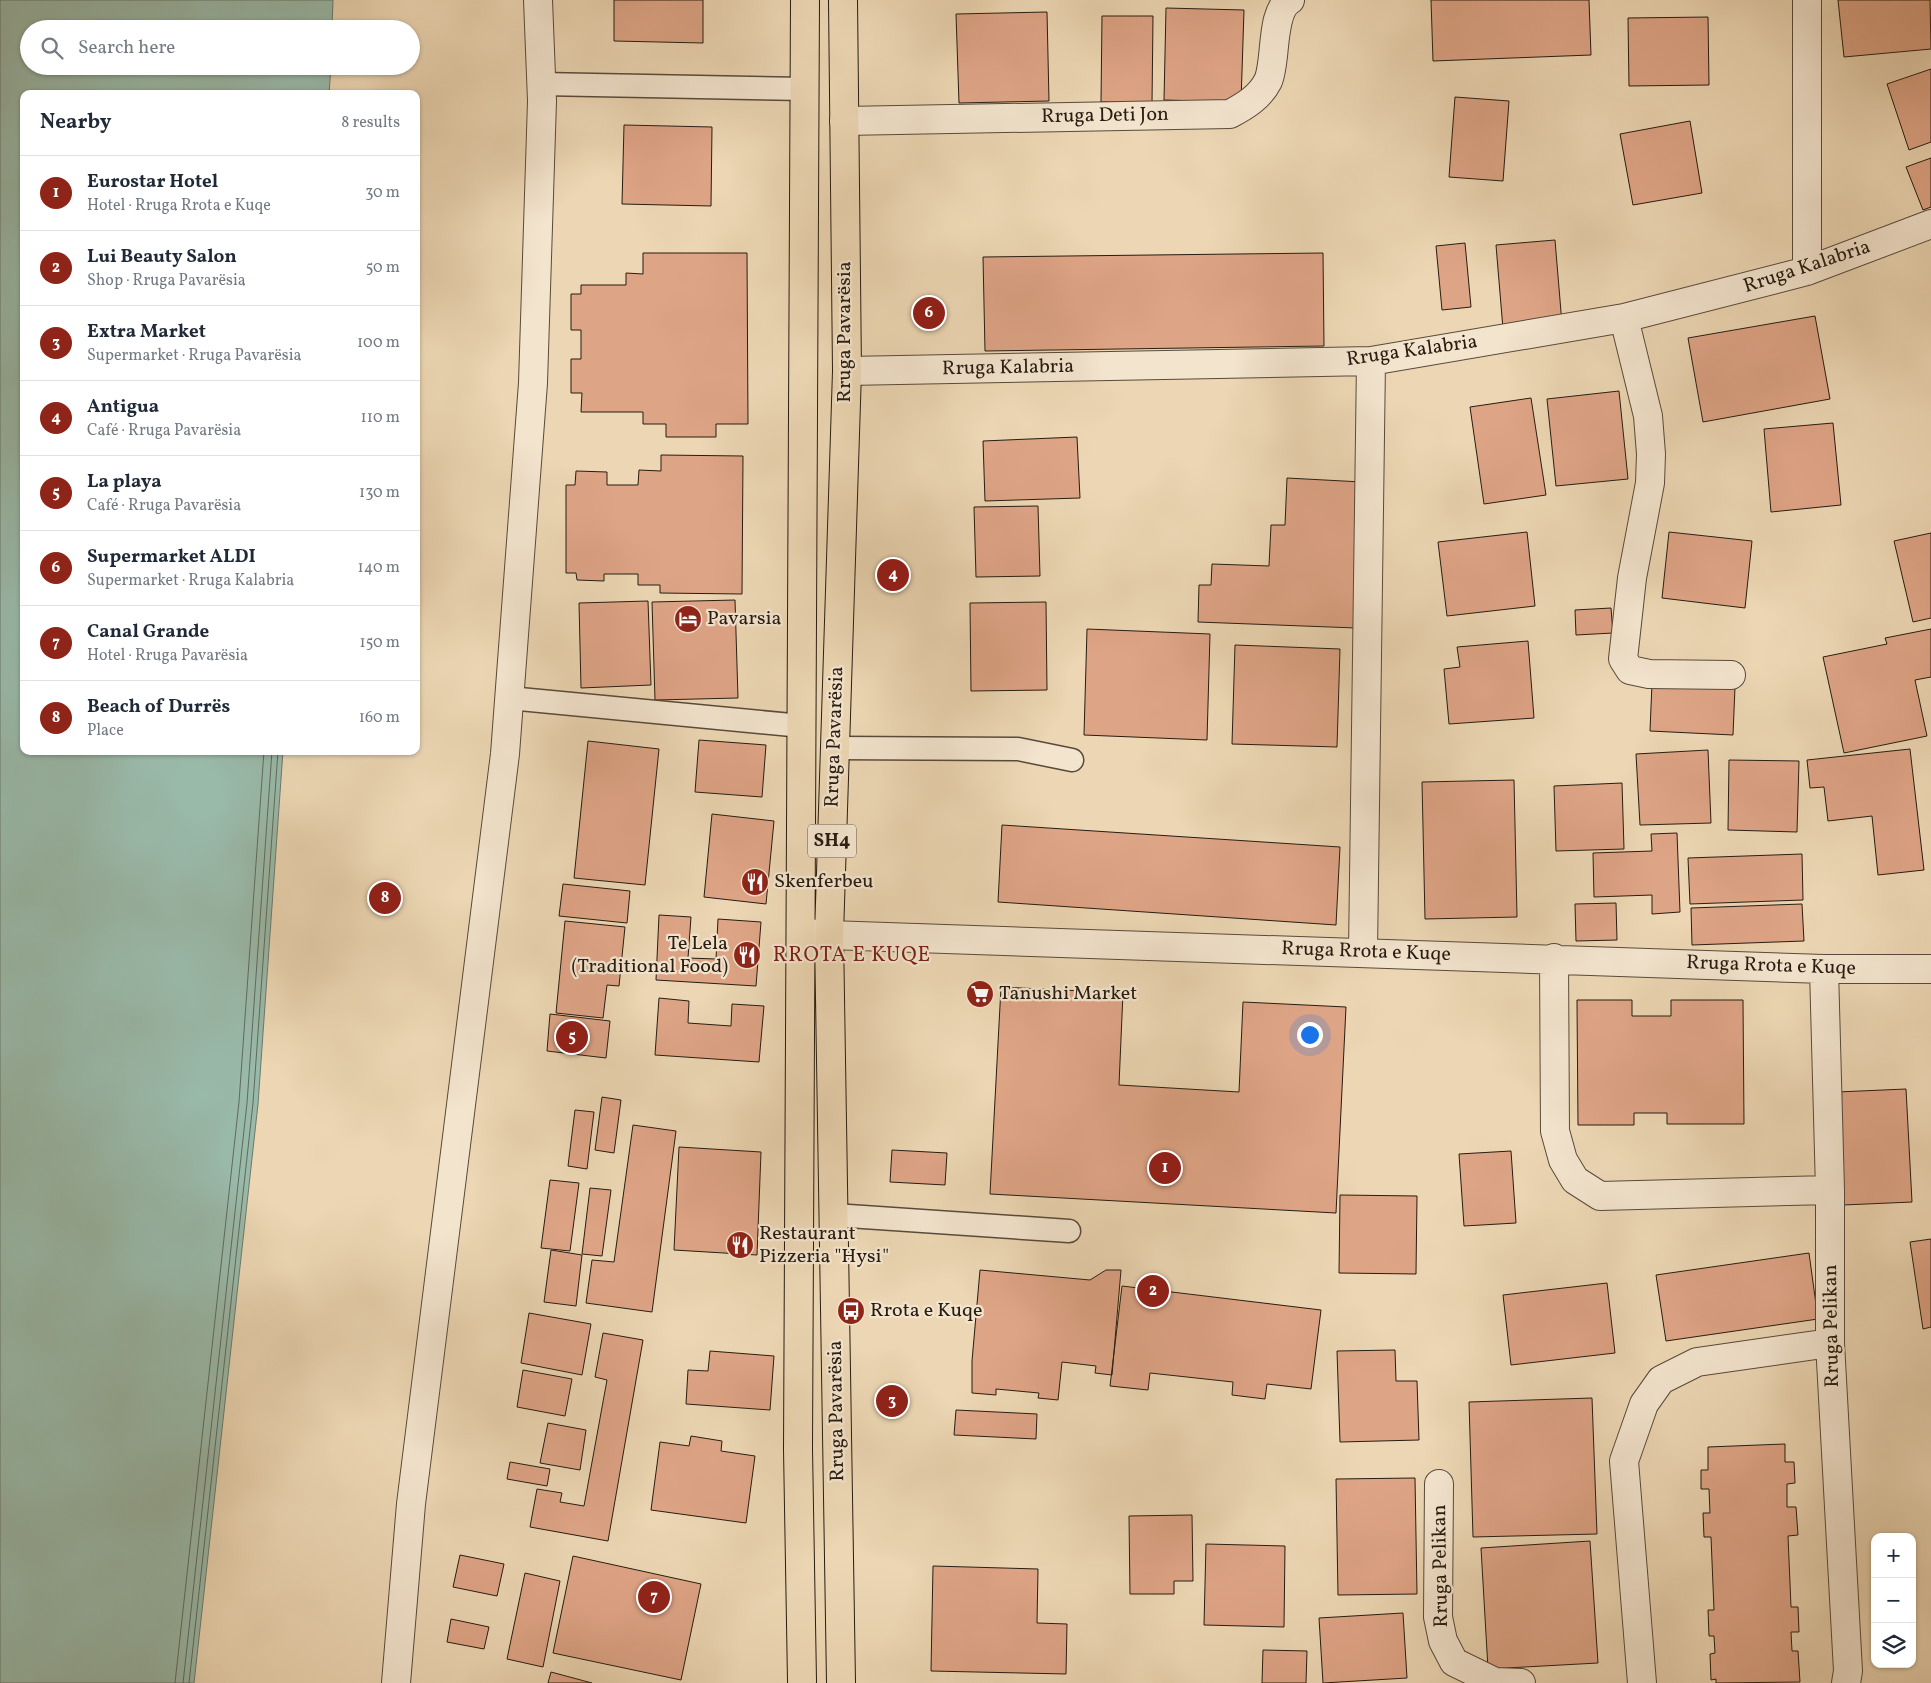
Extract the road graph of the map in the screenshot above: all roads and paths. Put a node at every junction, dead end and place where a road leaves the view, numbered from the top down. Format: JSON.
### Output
{"nodes":[{"id":1,"x":538,"y":0,"type":"edge"},
{"id":2,"x":805,"y":0,"type":"edge"},
{"id":3,"x":844,"y":0,"type":"edge"},
{"id":4,"x":1290,"y":0,"type":"edge"},
{"id":5,"x":1807,"y":0,"type":"edge"},
{"id":6,"x":541,"y":84,"type":"junction"},
{"id":7,"x":804,"y":90,"type":"junction"},
{"id":8,"x":844,"y":121,"type":"junction"},
{"id":9,"x":1931,"y":224,"type":"edge"},
{"id":10,"x":1807,"y":270,"type":"junction"},
{"id":11,"x":1624,"y":318,"type":"junction"},
{"id":12,"x":1371,"y":361,"type":"junction"},
{"id":13,"x":847,"y":371,"type":"junction"},
{"id":14,"x":1731,"y":675,"type":"dead end"},
{"id":15,"x":509,"y":698,"type":"junction"},
{"id":16,"x":802,"y":726,"type":"junction"},
{"id":17,"x":835,"y":748,"type":"junction"},
{"id":18,"x":1072,"y":760,"type":"dead end"},
{"id":19,"x":802,"y":932,"type":"junction"},
{"id":20,"x":829,"y":935,"type":"junction"},
{"id":21,"x":1363,"y":952,"type":"junction"},
{"id":22,"x":1554,"y":958,"type":"junction"},
{"id":23,"x":1824,"y":969,"type":"junction"},
{"id":24,"x":1931,"y":969,"type":"edge"},
{"id":25,"x":1830,"y":1190,"type":"junction"},
{"id":26,"x":834,"y":1216,"type":"junction"},
{"id":27,"x":1069,"y":1231,"type":"dead end"},
{"id":28,"x":1830,"y":1343,"type":"junction"},
{"id":29,"x":1439,"y":1484,"type":"dead end"},
{"id":30,"x":800,"y":1682,"type":"edge"},
{"id":31,"x":396,"y":1683,"type":"edge"},
{"id":32,"x":840,"y":1683,"type":"edge"},
{"id":33,"x":1521,"y":1683,"type":"edge"},
{"id":34,"x":1642,"y":1683,"type":"edge"},
{"id":35,"x":1846,"y":1683,"type":"edge"}],
"edges":[{"from":1,"to":6,"type":"street"},
{"from":2,"to":7,"type":"main road","name":"Rruga Pavarësia","number":"SH4"},
{"from":3,"to":8,"type":"main road","name":"Rruga Pavarësia","number":"SH4"},
{"from":4,"to":8,"type":"street","name":"Rruga Deti Jon"},
{"from":5,"to":10,"type":"street"},
{"from":6,"to":7,"type":"lane"},
{"from":6,"to":15,"type":"street"},
{"from":7,"to":16,"type":"main road","name":"Rruga Pavarësia","number":"SH4"},
{"from":8,"to":13,"type":"main road","name":"Rruga Pavarësia","number":"SH4"},
{"from":9,"to":10,"type":"street","name":"Rruga Kalabria"},
{"from":10,"to":11,"type":"street","name":"Rruga Kalabria"},
{"from":11,"to":12,"type":"street","name":"Rruga Kalabria"},
{"from":11,"to":14,"type":"street"},
{"from":12,"to":13,"type":"street","name":"Rruga Kalabria"},
{"from":12,"to":21,"type":"street"},
{"from":13,"to":17,"type":"main road","name":"Rruga Pavarësia","number":"SH4"},
{"from":15,"to":16,"type":"lane"},
{"from":15,"to":31,"type":"street"},
{"from":16,"to":19,"type":"main road","name":"Rruga Pavarësia","number":"SH4"},
{"from":17,"to":18,"type":"lane"},
{"from":17,"to":20,"type":"main road","name":"Rruga Pavarësia","number":"SH4"},
{"from":19,"to":20,"type":"street","name":"Rruga Rrota e Kuqe"},
{"from":19,"to":30,"type":"main road","name":"Rruga Pavarësia","number":"SH4"},
{"from":20,"to":21,"type":"street","name":"Rruga Rrota e Kuqe"},
{"from":20,"to":26,"type":"main road","name":"Rruga Pavarësia","number":"SH4"},
{"from":21,"to":22,"type":"street","name":"Rruga Rrota e Kuqe"},
{"from":22,"to":23,"type":"street","name":"Rruga Rrota e Kuqe"},
{"from":22,"to":25,"type":"street"},
{"from":23,"to":24,"type":"street","name":"Rruga Rrota e Kuqe"},
{"from":23,"to":25,"type":"street","name":"Rruga Pelikan"},
{"from":25,"to":28,"type":"street","name":"Rruga Pelikan"},
{"from":26,"to":27,"type":"lane"},
{"from":26,"to":32,"type":"main road","name":"Rruga Pavarësia","number":"SH4"},
{"from":28,"to":34,"type":"street"},
{"from":28,"to":35,"type":"street","name":"Rruga Pelikan"},
{"from":29,"to":33,"type":"street","name":"Rruga Pelikan"},
{"from":30,"to":32,"type":"main road","number":"SH4"}]}
